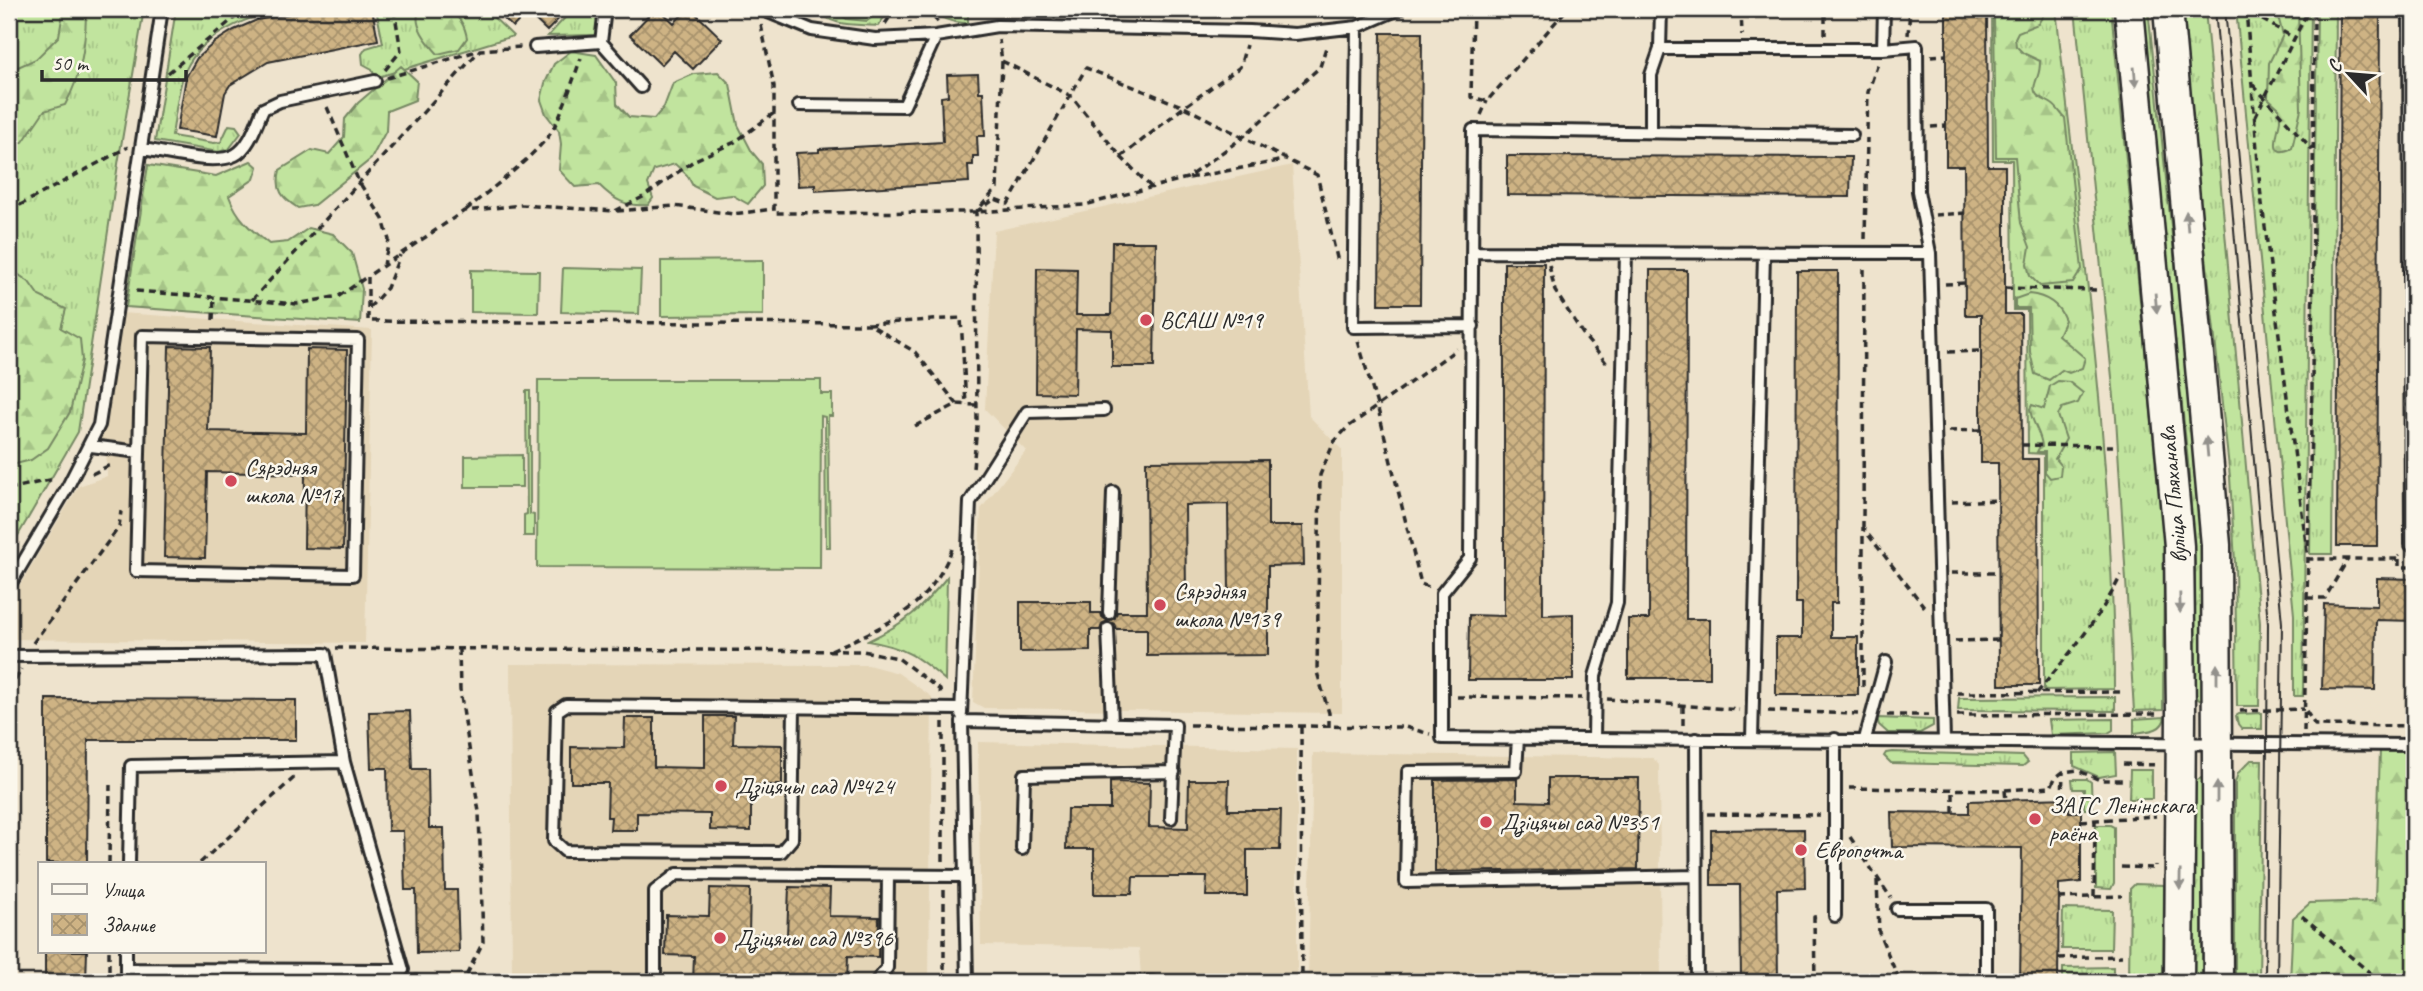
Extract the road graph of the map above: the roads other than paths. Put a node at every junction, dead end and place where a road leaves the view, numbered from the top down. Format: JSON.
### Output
{"nodes":[{"id":1,"x":162,"y":9,"type":"edge"},
{"id":2,"x":605,"y":9,"type":"edge"},
{"id":3,"x":761,"y":9,"type":"edge"},
{"id":4,"x":794,"y":9,"type":"edge"},
{"id":5,"x":1399,"y":9,"type":"edge"},
{"id":6,"x":1661,"y":9,"type":"edge"},
{"id":7,"x":1884,"y":9,"type":"edge"},
{"id":8,"x":2129,"y":9,"type":"edge"},
{"id":9,"x":2168,"y":9,"type":"edge"},
{"id":10,"x":2409,"y":9,"type":"edge"},
{"id":11,"x":787,"y":20,"type":"junction"},
{"id":12,"x":1357,"y":27,"type":"junction"},
{"id":13,"x":936,"y":36,"type":"junction"},
{"id":14,"x":601,"y":42,"type":"junction"},
{"id":15,"x":535,"y":47,"type":"road end"},
{"id":16,"x":1660,"y":49,"type":"junction"},
{"id":17,"x":1883,"y":49,"type":"junction"},
{"id":18,"x":375,"y":82,"type":"road end"},
{"id":19,"x":641,"y":87,"type":"dead end"},
{"id":20,"x":799,"y":105,"type":"dead end"},
{"id":21,"x":2412,"y":110,"type":"edge"},
{"id":22,"x":1651,"y":131,"type":"junction"},
{"id":23,"x":1852,"y":135,"type":"dead end"},
{"id":24,"x":142,"y":149,"type":"junction"},
{"id":25,"x":1474,"y":252,"type":"junction"},
{"id":26,"x":1626,"y":253,"type":"junction"},
{"id":27,"x":1930,"y":253,"type":"junction"},
{"id":28,"x":1763,"y":254,"type":"junction"},
{"id":29,"x":1473,"y":332,"type":"junction"},
{"id":30,"x":1104,"y":410,"type":"dead end"},
{"id":31,"x":91,"y":446,"type":"junction"},
{"id":32,"x":139,"y":452,"type":"junction"},
{"id":33,"x":1113,"y":492,"type":"dead end"},
{"id":34,"x":2414,"y":545,"type":"edge"},
{"id":35,"x":9,"y":586,"type":"edge"},
{"id":36,"x":1109,"y":612,"type":"dead end"},
{"id":37,"x":1108,"y":629,"type":"dead end"},
{"id":38,"x":9,"y":656,"type":"edge"},
{"id":39,"x":1886,"y":662,"type":"dead end"},
{"id":40,"x":794,"y":708,"type":"junction"},
{"id":41,"x":961,"y":709,"type":"junction"},
{"id":42,"x":962,"y":722,"type":"junction"},
{"id":43,"x":1112,"y":723,"type":"junction"},
{"id":44,"x":1518,"y":738,"type":"junction"},
{"id":45,"x":1594,"y":738,"type":"junction"},
{"id":46,"x":1696,"y":739,"type":"junction"},
{"id":47,"x":1752,"y":739,"type":"junction"},
{"id":48,"x":1835,"y":739,"type":"junction"},
{"id":49,"x":1865,"y":739,"type":"junction"},
{"id":50,"x":1944,"y":740,"type":"junction"},
{"id":51,"x":2217,"y":743,"type":"junction"},
{"id":52,"x":2414,"y":745,"type":"edge"},
{"id":53,"x":2174,"y":754,"type":"junction"},
{"id":54,"x":344,"y":762,"type":"junction"},
{"id":55,"x":1174,"y":772,"type":"junction"},
{"id":56,"x":1171,"y":818,"type":"dead end"},
{"id":57,"x":1023,"y":849,"type":"dead end"},
{"id":58,"x":129,"y":862,"type":"edge"},
{"id":59,"x":888,"y":876,"type":"junction"},
{"id":60,"x":965,"y":876,"type":"junction"},
{"id":61,"x":1696,"y":876,"type":"junction"},
{"id":62,"x":1898,"y":909,"type":"road end"},
{"id":63,"x":1835,"y":916,"type":"road end"},
{"id":64,"x":126,"y":953,"type":"edge"},
{"id":65,"x":126,"y":969,"type":"junction"},
{"id":66,"x":125,"y":982,"type":"edge"},
{"id":67,"x":655,"y":982,"type":"edge"},
{"id":68,"x":876,"y":982,"type":"edge"},
{"id":69,"x":967,"y":982,"type":"edge"},
{"id":70,"x":1077,"y":982,"type":"edge"},
{"id":71,"x":1152,"y":982,"type":"edge"},
{"id":72,"x":1697,"y":982,"type":"edge"},
{"id":73,"x":1986,"y":982,"type":"edge"},
{"id":74,"x":2179,"y":982,"type":"edge"},
{"id":75,"x":2218,"y":982,"type":"edge"}],
"edges":[{"from":1,"to":24,"type":"lane"},
{"from":2,"to":14,"type":"lane"},
{"from":3,"to":11,"type":"lane"},
{"from":4,"to":11,"type":"lane"},
{"from":5,"to":12,"type":"lane"},
{"from":6,"to":16,"type":"lane"},
{"from":7,"to":17,"type":"lane"},
{"from":8,"to":53,"type":"main road","name":"вуліца Пляханава","one_way":true},
{"from":51,"to":9,"type":"main road","name":"вуліца Пляханава","one_way":true},
{"from":10,"to":21,"type":"lane"},
{"from":11,"to":13,"type":"lane"},
{"from":12,"to":13,"type":"lane"},
{"from":12,"to":29,"type":"lane"},
{"from":13,"to":20,"type":"lane"},
{"from":14,"to":15,"type":"lane"},
{"from":14,"to":19,"type":"lane"},
{"from":16,"to":17,"type":"lane"},
{"from":16,"to":22,"type":"lane"},
{"from":17,"to":27,"type":"lane"},
{"from":18,"to":24,"type":"lane"},
{"from":21,"to":34,"type":"lane"},
{"from":22,"to":23,"type":"lane"},
{"from":22,"to":25,"type":"lane"},
{"from":24,"to":31,"type":"lane"},
{"from":25,"to":26,"type":"lane"},
{"from":25,"to":29,"type":"lane"},
{"from":26,"to":28,"type":"lane"},
{"from":26,"to":45,"type":"lane"},
{"from":27,"to":28,"type":"lane"},
{"from":27,"to":50,"type":"lane"},
{"from":28,"to":47,"type":"lane"},
{"from":29,"to":44,"type":"lane"},
{"from":30,"to":41,"type":"lane"},
{"from":31,"to":32,"type":"lane"},
{"from":31,"to":35,"type":"lane"},
{"from":32,"to":32,"type":"lane"},
{"from":33,"to":36,"type":"lane"},
{"from":37,"to":43,"type":"lane"},
{"from":38,"to":54,"type":"lane"},
{"from":39,"to":49,"type":"lane"},
{"from":40,"to":40,"type":"lane"},
{"from":40,"to":41,"type":"lane"},
{"from":41,"to":42,"type":"lane"},
{"from":42,"to":43,"type":"lane"},
{"from":42,"to":60,"type":"lane"},
{"from":43,"to":55,"type":"lane"},
{"from":44,"to":45,"type":"lane"},
{"from":44,"to":61,"type":"lane"},
{"from":45,"to":46,"type":"lane"},
{"from":46,"to":47,"type":"lane"},
{"from":46,"to":61,"type":"lane"},
{"from":47,"to":48,"type":"lane"},
{"from":48,"to":49,"type":"lane"},
{"from":48,"to":63,"type":"lane"},
{"from":49,"to":50,"type":"lane"},
{"from":50,"to":53,"type":"lane"},
{"from":51,"to":52,"type":"lane"},
{"from":51,"to":53,"type":"lane"},
{"from":75,"to":51,"type":"main road","name":"вуліца Пляханава","one_way":true},
{"from":53,"to":74,"type":"main road","name":"вуліца Пляханава","one_way":true},
{"from":54,"to":58,"type":"lane"},
{"from":54,"to":65,"type":"lane"},
{"from":55,"to":56,"type":"lane"},
{"from":55,"to":57,"type":"lane"},
{"from":59,"to":60,"type":"lane"},
{"from":59,"to":67,"type":"lane"},
{"from":59,"to":68,"type":"lane"},
{"from":60,"to":69,"type":"lane"},
{"from":61,"to":72,"type":"lane"},
{"from":62,"to":73,"type":"lane"},
{"from":64,"to":65,"type":"lane"},
{"from":65,"to":66,"type":"lane"},
{"from":70,"to":71,"type":"lane"}]}
